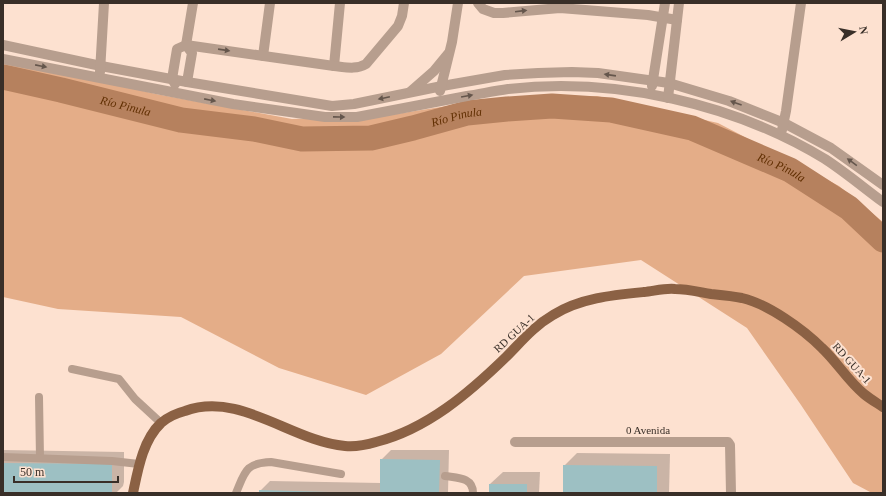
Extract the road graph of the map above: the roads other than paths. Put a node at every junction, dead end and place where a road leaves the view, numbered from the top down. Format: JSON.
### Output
{"nodes":[{"id":1,"x":104,"y":3,"type":"edge"},
{"id":2,"x":193,"y":3,"type":"edge"},
{"id":3,"x":270,"y":3,"type":"edge"},
{"id":4,"x":340,"y":3,"type":"edge"},
{"id":5,"x":404,"y":3,"type":"edge"},
{"id":6,"x":458,"y":3,"type":"edge"},
{"id":7,"x":478,"y":3,"type":"edge"},
{"id":8,"x":665,"y":3,"type":"edge"},
{"id":9,"x":677,"y":3,"type":"edge"},
{"id":10,"x":801,"y":3,"type":"edge"},
{"id":11,"x":662,"y":18,"type":"junction"},
{"id":12,"x":677,"y":20,"type":"junction"},
{"id":13,"x":3,"y":45,"type":"edge"},
{"id":14,"x":186,"y":45,"type":"junction"},
{"id":15,"x":450,"y":52,"type":"junction"},
{"id":16,"x":263,"y":56,"type":"junction"},
{"id":17,"x":3,"y":59,"type":"edge"},
{"id":18,"x":101,"y":66,"type":"junction"},
{"id":19,"x":334,"y":66,"type":"junction"},
{"id":20,"x":100,"y":78,"type":"junction"},
{"id":21,"x":172,"y":79,"type":"junction"},
{"id":22,"x":653,"y":81,"type":"junction"},
{"id":23,"x":186,"y":82,"type":"junction"},
{"id":24,"x":669,"y":83,"type":"junction"},
{"id":25,"x":442,"y":86,"type":"junction"},
{"id":26,"x":410,"y":93,"type":"junction"},
{"id":27,"x":182,"y":94,"type":"junction"},
{"id":28,"x":651,"y":94,"type":"junction"},
{"id":29,"x":668,"y":98,"type":"junction"},
{"id":30,"x":438,"y":102,"type":"junction"},
{"id":31,"x":784,"y":123,"type":"junction"},
{"id":32,"x":781,"y":136,"type":"junction"},
{"id":33,"x":883,"y":185,"type":"edge"},
{"id":34,"x":882,"y":198,"type":"edge"},
{"id":35,"x":72,"y":369,"type":"dead end"},
{"id":36,"x":39,"y":397,"type":"dead end"},
{"id":37,"x":883,"y":407,"type":"edge"},
{"id":38,"x":161,"y":423,"type":"junction"},
{"id":39,"x":515,"y":442,"type":"dead end"},
{"id":40,"x":3,"y":457,"type":"edge"},
{"id":41,"x":40,"y":458,"type":"junction"},
{"id":42,"x":139,"y":464,"type":"junction"},
{"id":43,"x":341,"y":474,"type":"dead end"},
{"id":44,"x":445,"y":476,"type":"dead end"},
{"id":45,"x":133,"y":493,"type":"edge"},
{"id":46,"x":236,"y":493,"type":"edge"},
{"id":47,"x":473,"y":493,"type":"edge"},
{"id":48,"x":731,"y":493,"type":"edge"}],
"edges":[{"from":1,"to":18,"type":"street"},
{"from":2,"to":14,"type":"street"},
{"from":3,"to":16,"type":"street"},
{"from":4,"to":19,"type":"street"},
{"from":5,"to":19,"type":"street"},
{"from":6,"to":15,"type":"street"},
{"from":7,"to":11,"type":"street","one_way":true},
{"from":8,"to":11,"type":"street"},
{"from":9,"to":12,"type":"street"},
{"from":10,"to":31,"type":"street"},
{"from":11,"to":12,"type":"street"},
{"from":11,"to":22,"type":"street"},
{"from":12,"to":24,"type":"street"},
{"from":13,"to":18,"type":"street"},
{"from":14,"to":16,"type":"street","one_way":true},
{"from":14,"to":21,"type":"street"},
{"from":14,"to":23,"type":"street"},
{"from":15,"to":25,"type":"street"},
{"from":15,"to":26,"type":"street"},
{"from":16,"to":19,"type":"street"},
{"from":17,"to":20,"type":"street","one_way":true},
{"from":18,"to":20,"type":"street"},
{"from":18,"to":21,"type":"street"},
{"from":20,"to":27,"type":"street"},
{"from":21,"to":23,"type":"street"},
{"from":21,"to":27,"type":"street"},
{"from":22,"to":24,"type":"street"},
{"from":22,"to":25,"type":"street","one_way":true},
{"from":22,"to":28,"type":"street"},
{"from":26,"to":23,"type":"street","one_way":true},
{"from":24,"to":29,"type":"street"},
{"from":31,"to":24,"type":"street","one_way":true},
{"from":25,"to":26,"type":"street"},
{"from":25,"to":30,"type":"street"},
{"from":27,"to":30,"type":"street","one_way":true},
{"from":28,"to":29,"type":"street"},
{"from":30,"to":28,"type":"street","one_way":true},
{"from":29,"to":32,"type":"street"},
{"from":31,"to":32,"type":"street"},
{"from":33,"to":31,"type":"street","one_way":true},
{"from":32,"to":34,"type":"street"},
{"from":35,"to":38,"type":"lane"},
{"from":36,"to":41,"type":"lane"},
{"from":37,"to":38,"type":"main road","name":"RD GUA-1"},
{"from":38,"to":42,"type":"main road"},
{"from":39,"to":48,"type":"street","name":"0 Avenida"},
{"from":40,"to":41,"type":"lane"},
{"from":41,"to":42,"type":"lane"},
{"from":42,"to":45,"type":"main road"},
{"from":43,"to":46,"type":"lane"},
{"from":44,"to":47,"type":"lane"}]}
